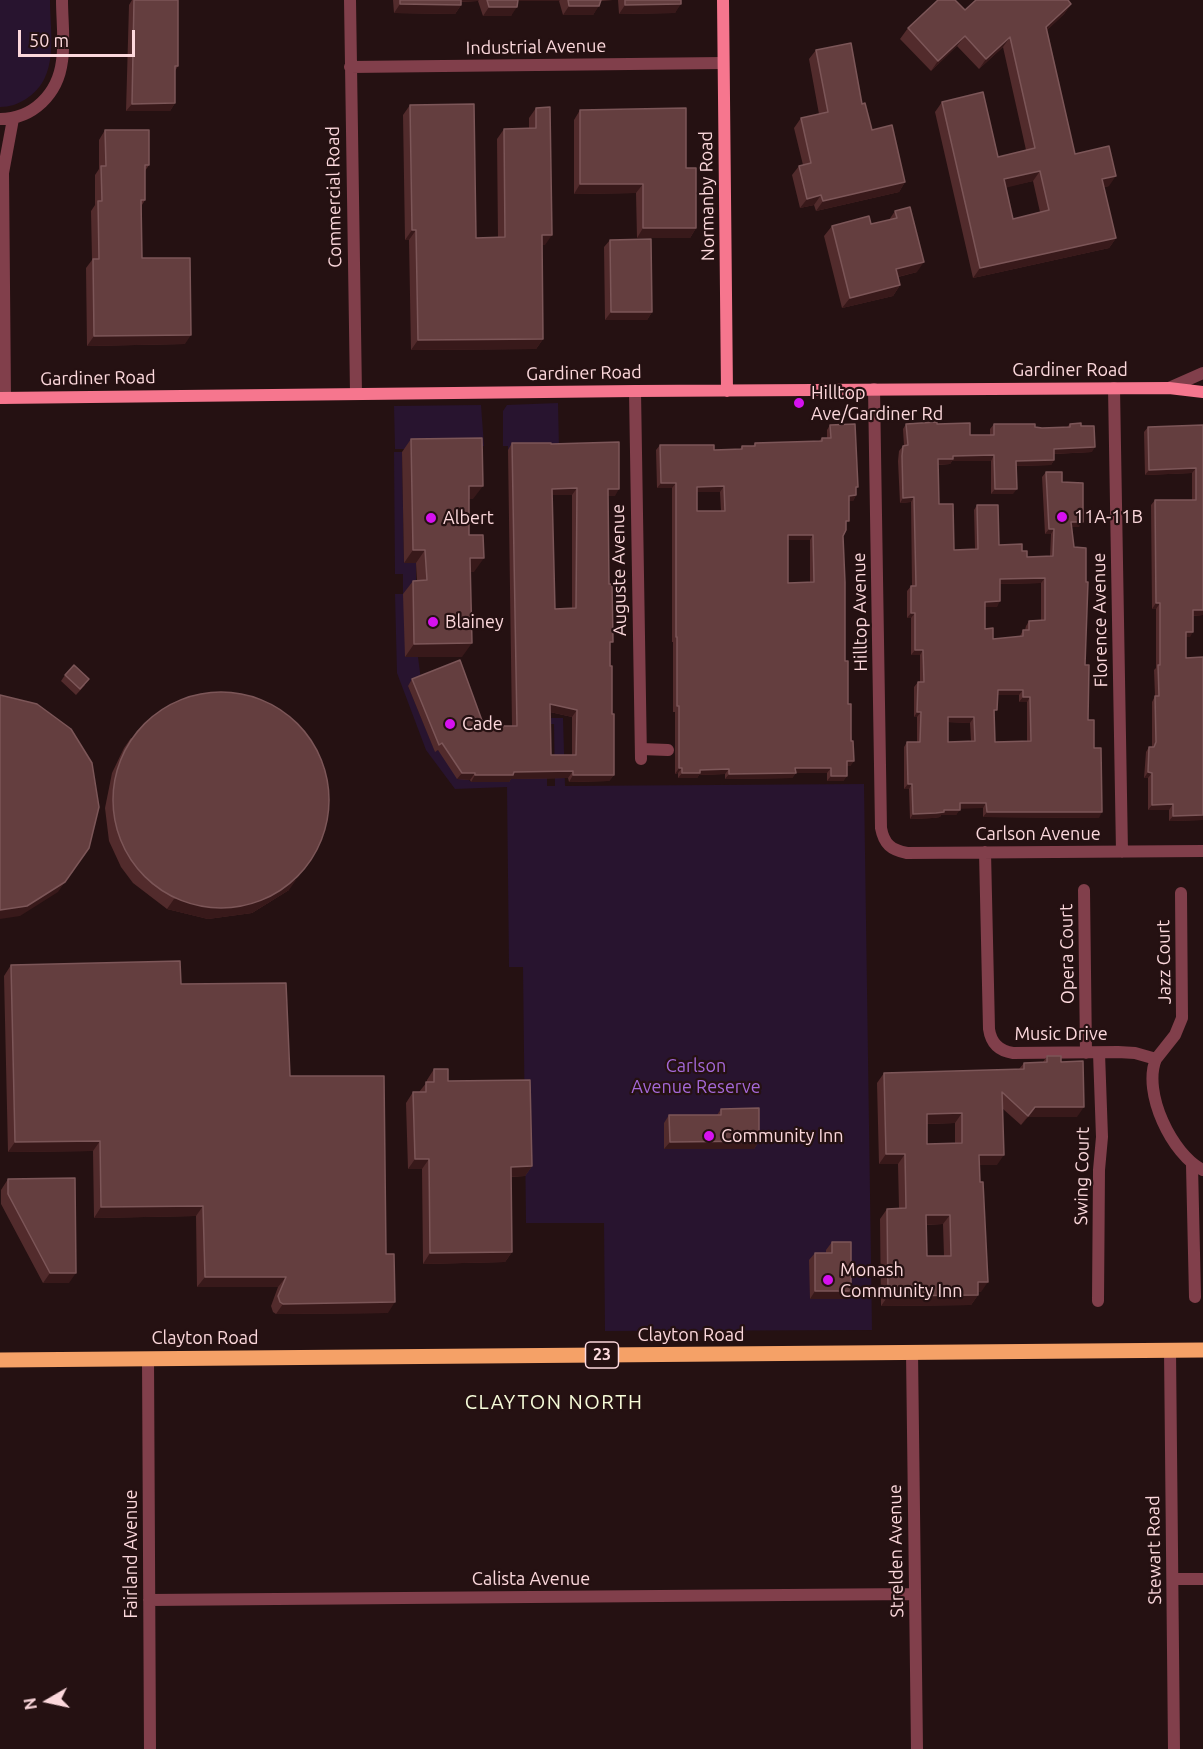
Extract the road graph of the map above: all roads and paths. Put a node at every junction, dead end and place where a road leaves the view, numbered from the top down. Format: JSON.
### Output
{"nodes":[{"id":1,"x":62,"y":0,"type":"edge"},
{"id":2,"x":350,"y":0,"type":"edge"},
{"id":3,"x":723,"y":0,"type":"edge"},
{"id":4,"x":723,"y":63,"type":"junction"},
{"id":5,"x":350,"y":67,"type":"junction"},
{"id":6,"x":0,"y":119,"type":"edge"},
{"id":7,"x":14,"y":119,"type":"junction"},
{"id":8,"x":2,"y":168,"type":"edge"},
{"id":9,"x":1203,"y":373,"type":"edge"},
{"id":10,"x":1203,"y":382,"type":"edge"},
{"id":11,"x":1114,"y":388,"type":"junction"},
{"id":12,"x":1169,"y":388,"type":"junction"},
{"id":13,"x":874,"y":389,"type":"junction"},
{"id":14,"x":635,"y":391,"type":"junction"},
{"id":15,"x":727,"y":391,"type":"junction"},
{"id":16,"x":1203,"y":392,"type":"edge"},
{"id":17,"x":356,"y":393,"type":"junction"},
{"id":18,"x":2,"y":398,"type":"edge"},
{"id":19,"x":668,"y":750,"type":"dead end"},
{"id":20,"x":882,"y":834,"type":"joint"},
{"id":21,"x":1203,"y":851,"type":"edge"},
{"id":22,"x":986,"y":852,"type":"junction"},
{"id":23,"x":1122,"y":852,"type":"junction"},
{"id":24,"x":1084,"y":890,"type":"dead end"},
{"id":25,"x":1181,"y":893,"type":"dead end"},
{"id":26,"x":1086,"y":1053,"type":"junction"},
{"id":27,"x":1099,"y":1053,"type":"junction"},
{"id":28,"x":1156,"y":1059,"type":"junction"},
{"id":29,"x":1197,"y":1168,"type":"edge"},
{"id":30,"x":1194,"y":1297,"type":"dead end"},
{"id":31,"x":1098,"y":1301,"type":"dead end"},
{"id":32,"x":1170,"y":1350,"type":"junction"},
{"id":33,"x":1203,"y":1350,"type":"edge"},
{"id":34,"x":912,"y":1352,"type":"junction"},
{"id":35,"x":148,"y":1358,"type":"junction"},
{"id":36,"x":0,"y":1360,"type":"edge"},
{"id":37,"x":1203,"y":1578,"type":"edge"},
{"id":38,"x":1173,"y":1579,"type":"junction"},
{"id":39,"x":914,"y":1594,"type":"junction"},
{"id":40,"x":149,"y":1600,"type":"junction"},
{"id":41,"x":150,"y":1749,"type":"edge"},
{"id":42,"x":917,"y":1749,"type":"edge"},
{"id":43,"x":1174,"y":1749,"type":"edge"}],
"edges":[{"from":1,"to":7,"type":"street"},
{"from":2,"to":5,"type":"street","name":"Commercial Road"},
{"from":3,"to":4,"type":"street","name":"Normanby Road"},
{"from":4,"to":5,"type":"street","name":"Industrial Avenue"},
{"from":4,"to":15,"type":"street","name":"Normanby Road"},
{"from":5,"to":17,"type":"street","name":"Commercial Road"},
{"from":6,"to":7,"type":"street"},
{"from":7,"to":8,"type":"street"},
{"from":8,"to":18,"type":"street"},
{"from":9,"to":12,"type":"street","name":"Gardiner Road"},
{"from":10,"to":12,"type":"street","name":"Gardiner Road"},
{"from":11,"to":12,"type":"street","name":"Gardiner Road"},
{"from":11,"to":13,"type":"street","name":"Gardiner Road"},
{"from":11,"to":23,"type":"street","name":"Florence Avenue"},
{"from":12,"to":16,"type":"street","name":"Gardiner Road"},
{"from":13,"to":15,"type":"street","name":"Gardiner Road"},
{"from":13,"to":20,"type":"street","name":"Hilltop Avenue"},
{"from":14,"to":15,"type":"street","name":"Gardiner Road"},
{"from":14,"to":17,"type":"street","name":"Gardiner Road"},
{"from":14,"to":19,"type":"street","name":"Auguste Avenue"},
{"from":17,"to":18,"type":"street","name":"Gardiner Road"},
{"from":20,"to":22,"type":"street","name":"Carlson Avenue"},
{"from":21,"to":23,"type":"street","name":"Carlson Avenue"},
{"from":22,"to":23,"type":"street","name":"Carlson Avenue"},
{"from":22,"to":26,"type":"street","name":"Music Drive"},
{"from":24,"to":26,"type":"street","name":"Opera Court"},
{"from":25,"to":28,"type":"street","name":"Jazz Court"},
{"from":26,"to":27,"type":"street","name":"Music Drive"},
{"from":27,"to":28,"type":"street","name":"Music Drive"},
{"from":27,"to":31,"type":"street","name":"Swing Court"},
{"from":28,"to":29,"type":"street"},
{"from":29,"to":30,"type":"street"},
{"from":32,"to":33,"type":"main road","name":"Clayton Road","number":"23"},
{"from":32,"to":34,"type":"main road","name":"Clayton Road","number":"23"},
{"from":32,"to":38,"type":"street","name":"Stewart Road"},
{"from":34,"to":35,"type":"main road","name":"Clayton Road","number":"23"},
{"from":34,"to":39,"type":"street","name":"Strelden Avenue"},
{"from":35,"to":36,"type":"main road","name":"Clayton Road","number":"23"},
{"from":35,"to":40,"type":"street","name":"Fairland Avenue"},
{"from":37,"to":38,"type":"street"},
{"from":38,"to":43,"type":"street","name":"Stewart Road"},
{"from":39,"to":40,"type":"street","name":"Calista Avenue"},
{"from":39,"to":42,"type":"street","name":"Strelden Avenue"},
{"from":40,"to":41,"type":"street","name":"Fairland Avenue"}]}
